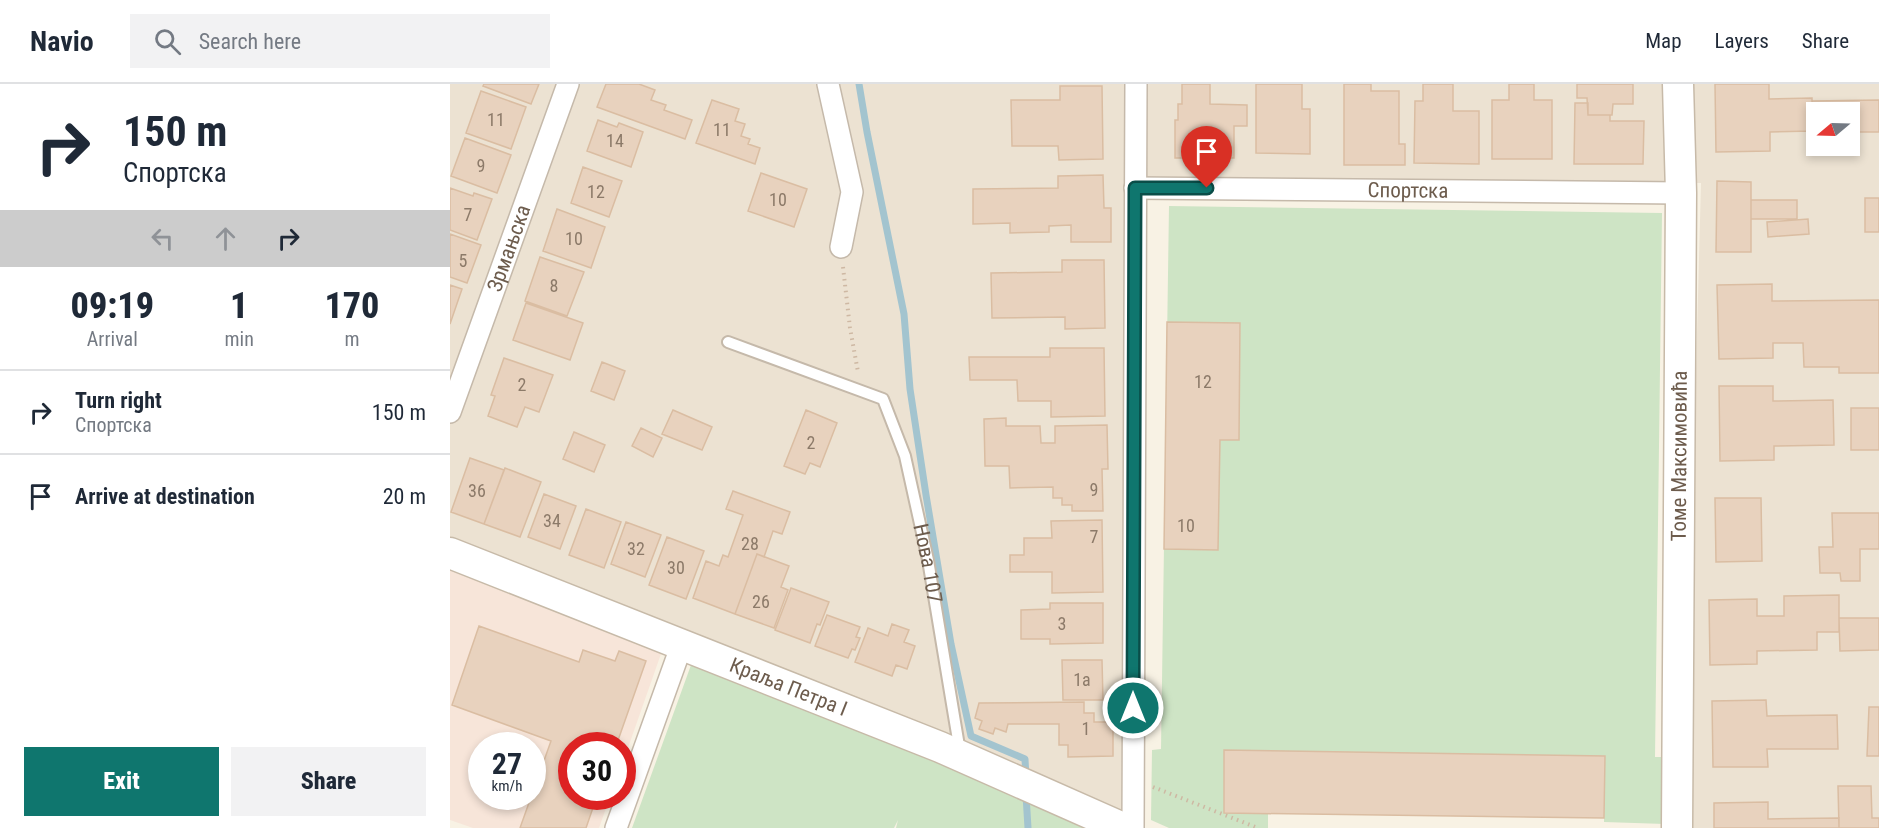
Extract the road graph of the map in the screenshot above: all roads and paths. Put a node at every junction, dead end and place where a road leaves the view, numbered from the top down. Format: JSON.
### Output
{"nodes":[{"id":1,"x":568,"y":84,"type":"edge"},
{"id":2,"x":828,"y":84,"type":"edge"},
{"id":3,"x":1136,"y":84,"type":"edge"},
{"id":4,"x":1678,"y":84,"type":"edge"},
{"id":5,"x":1135,"y":188,"type":"junction"},
{"id":6,"x":1681,"y":193,"type":"junction"},
{"id":7,"x":841,"y":247,"type":"joint"},
{"id":8,"x":728,"y":342,"type":"dead end"},
{"id":9,"x":861,"y":391,"type":"junction"},
{"id":10,"x":450,"y":412,"type":"edge"},
{"id":11,"x":450,"y":553,"type":"edge"},
{"id":12,"x":682,"y":644,"type":"junction"},
{"id":13,"x":961,"y":755,"type":"junction"},
{"id":14,"x":1133,"y":779,"type":"junction"},
{"id":15,"x":616,"y":828,"type":"edge"},
{"id":16,"x":1123,"y":828,"type":"edge"},
{"id":17,"x":1133,"y":828,"type":"edge"},
{"id":18,"x":1258,"y":828,"type":"edge"},
{"id":19,"x":1677,"y":828,"type":"edge"}],
"edges":[{"from":1,"to":10,"type":"street","name":"Зрмањска"},
{"from":2,"to":7,"type":"street"},
{"from":3,"to":5,"type":"street"},
{"from":4,"to":6,"type":"street","name":"Томе Максимовића"},
{"from":5,"to":6,"type":"street","name":"Спортска"},
{"from":5,"to":14,"type":"street"},
{"from":6,"to":19,"type":"street","name":"Томе Максимовића"},
{"from":7,"to":9,"type":"path"},
{"from":8,"to":9,"type":"lane","name":"Нова 107"},
{"from":9,"to":13,"type":"lane","name":"Нова 107"},
{"from":11,"to":12,"type":"street","name":"Краља Петра I"},
{"from":12,"to":13,"type":"street","name":"Краља Петра I"},
{"from":12,"to":15,"type":"street"},
{"from":13,"to":16,"type":"street","name":"Краља Петра I"},
{"from":14,"to":17,"type":"street"},
{"from":14,"to":18,"type":"path"}]}
